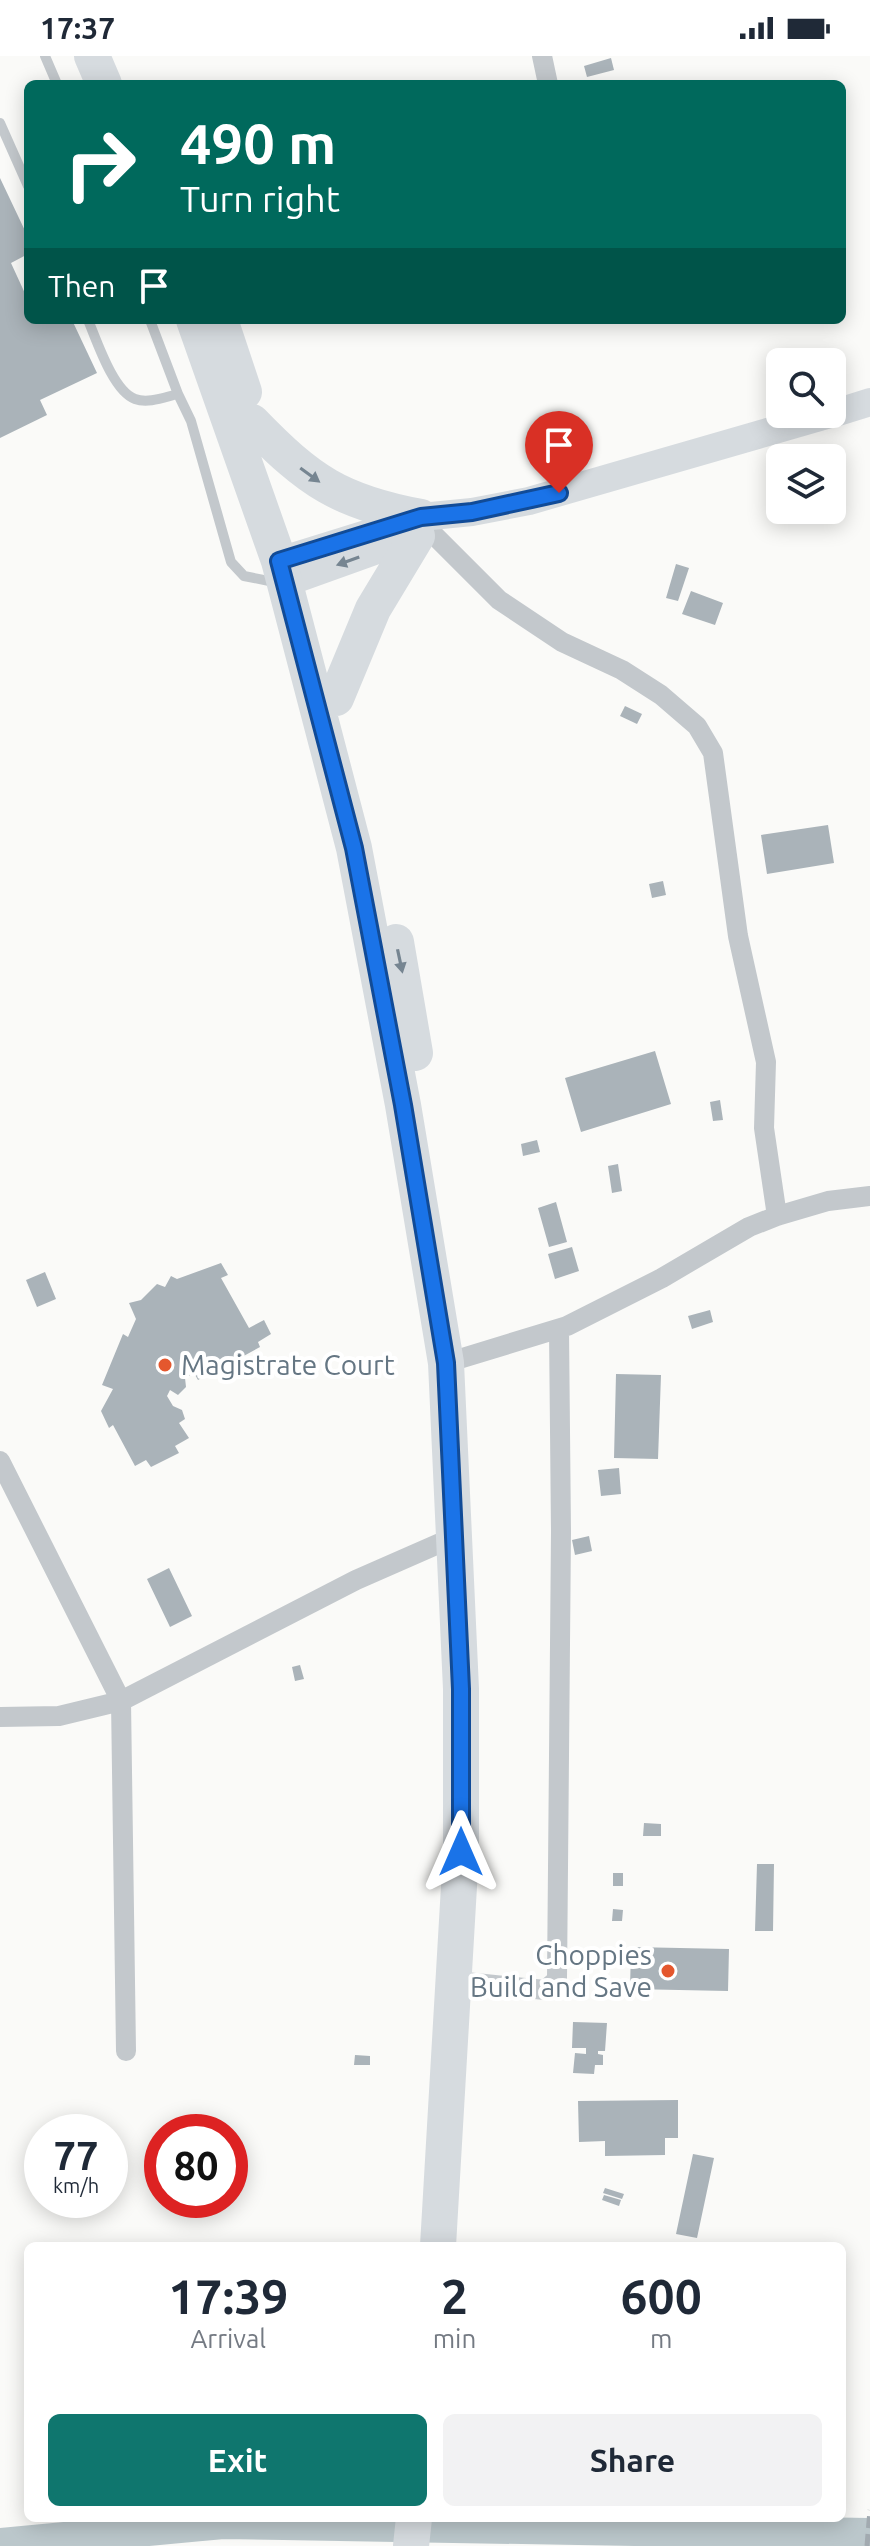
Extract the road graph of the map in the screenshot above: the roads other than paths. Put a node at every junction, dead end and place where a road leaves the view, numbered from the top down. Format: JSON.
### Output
{"nodes":[{"id":1,"x":45,"y":56,"type":"edge"},
{"id":2,"x":92,"y":56,"type":"edge"},
{"id":3,"x":117,"y":56,"type":"edge"},
{"id":4,"x":542,"y":56,"type":"edge"},
{"id":5,"x":55,"y":80,"type":"edge"},
{"id":6,"x":102,"y":80,"type":"edge"},
{"id":7,"x":127,"y":80,"type":"edge"},
{"id":8,"x":547,"y":80,"type":"edge"},
{"id":9,"x":1,"y":130,"type":"edge"},
{"id":10,"x":24,"y":178,"type":"edge"},
{"id":11,"x":90,"y":324,"type":"edge"},
{"id":12,"x":152,"y":324,"type":"edge"},
{"id":13,"x":196,"y":324,"type":"edge"},
{"id":14,"x":221,"y":324,"type":"edge"},
{"id":15,"x":178,"y":394,"type":"junction"},
{"id":16,"x":870,"y":402,"type":"edge"},
{"id":17,"x":846,"y":409,"type":"edge"},
{"id":18,"x":252,"y":422,"type":"junction"},
{"id":19,"x":782,"y":428,"type":"edge"},
{"id":20,"x":423,"y":528,"type":"junction"},
{"id":21,"x":290,"y":570,"type":"junction"},
{"id":22,"x":244,"y":576,"type":"junction"},
{"id":23,"x":336,"y":698,"type":"junction"},
{"id":24,"x":870,"y":1196,"type":"edge"},
{"id":25,"x":777,"y":1216,"type":"junction"},
{"id":26,"x":437,"y":1297,"type":"junction"},
{"id":27,"x":559,"y":1329,"type":"junction"},
{"id":28,"x":446,"y":1363,"type":"junction"},
{"id":29,"x":0,"y":1461,"type":"edge"},
{"id":30,"x":454,"y":1537,"type":"junction"},
{"id":31,"x":121,"y":1701,"type":"junction"},
{"id":32,"x":0,"y":1717,"type":"edge"},
{"id":33,"x":456,"y":1981,"type":"junction"},
{"id":34,"x":126,"y":2051,"type":"dead end"},
{"id":35,"x":438,"y":2242,"type":"edge"},
{"id":36,"x":414,"y":2522,"type":"edge"},
{"id":37,"x":411,"y":2546,"type":"edge"}],
"edges":[{"from":1,"to":5,"type":"lane"},
{"from":2,"to":6,"type":"highway"},
{"from":3,"to":7,"type":"highway"},
{"from":4,"to":8,"type":"street"},
{"from":9,"to":10,"type":"lane"},
{"from":11,"to":15,"type":"lane"},
{"from":12,"to":15,"type":"lane"},
{"from":13,"to":21,"type":"highway"},
{"from":14,"to":18,"type":"highway"},
{"from":15,"to":22,"type":"lane"},
{"from":16,"to":17,"type":"main road"},
{"from":18,"to":20,"type":"highway","one_way":true},
{"from":18,"to":21,"type":"highway"},
{"from":19,"to":20,"type":"main road"},
{"from":20,"to":21,"type":"main road"},
{"from":20,"to":23,"type":"highway"},
{"from":20,"to":25,"type":"street"},
{"from":21,"to":22,"type":"lane"},
{"from":21,"to":22,"type":"lane"},
{"from":21,"to":23,"type":"highway"},
{"from":21,"to":26,"type":"highway"},
{"from":23,"to":26,"type":"highway","one_way":true},
{"from":24,"to":25,"type":"street"},
{"from":25,"to":27,"type":"street"},
{"from":26,"to":28,"type":"highway"},
{"from":27,"to":28,"type":"street"},
{"from":27,"to":33,"type":"street"},
{"from":28,"to":30,"type":"highway"},
{"from":29,"to":31,"type":"street"},
{"from":30,"to":31,"type":"street"},
{"from":30,"to":33,"type":"highway"},
{"from":31,"to":32,"type":"street"},
{"from":31,"to":34,"type":"street"},
{"from":33,"to":35,"type":"highway"},
{"from":36,"to":37,"type":"highway"}]}
